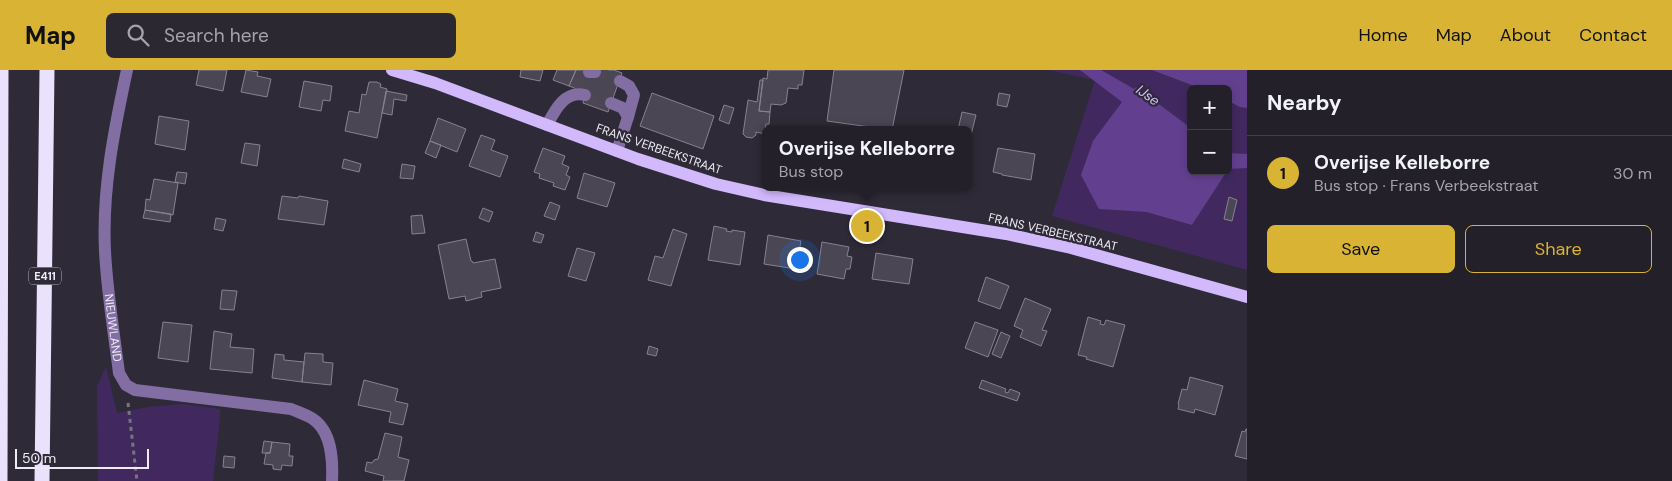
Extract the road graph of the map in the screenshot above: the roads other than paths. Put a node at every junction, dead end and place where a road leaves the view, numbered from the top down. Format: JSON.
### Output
{"nodes":[{"id":1,"x":0,"y":70,"type":"edge"},
{"id":2,"x":47,"y":70,"type":"edge"},
{"id":3,"x":127,"y":70,"type":"edge"},
{"id":4,"x":392,"y":70,"type":"edge"},
{"id":5,"x":620,"y":81,"type":"tunnel mouth"},
{"id":6,"x":576,"y":93,"type":"tunnel mouth"},
{"id":7,"x":611,"y":103,"type":"tunnel mouth"},
{"id":8,"x":628,"y":117,"type":"junction"},
{"id":9,"x":547,"y":125,"type":"junction"},
{"id":10,"x":617,"y":151,"type":"junction"},
{"id":11,"x":1247,"y":297,"type":"edge"},
{"id":12,"x":0,"y":481,"type":"edge"},
{"id":13,"x":42,"y":481,"type":"edge"},
{"id":14,"x":332,"y":481,"type":"edge"}],
"edges":[{"from":1,"to":12,"type":"highway"},
{"from":2,"to":13,"type":"highway","number":"E411"},
{"from":3,"to":14,"type":"street","name":"NIEUWLAND"},
{"from":4,"to":9,"type":"main road","name":"FRANS VERBEEKSTRAAT"},
{"from":5,"to":8,"type":"street"},
{"from":6,"to":9,"type":"street"},
{"from":7,"to":8,"type":"street"},
{"from":8,"to":10,"type":"street"},
{"from":9,"to":10,"type":"main road","name":"FRANS VERBEEKSTRAAT"},
{"from":10,"to":11,"type":"main road","name":"FRANS VERBEEKSTRAAT"}]}
